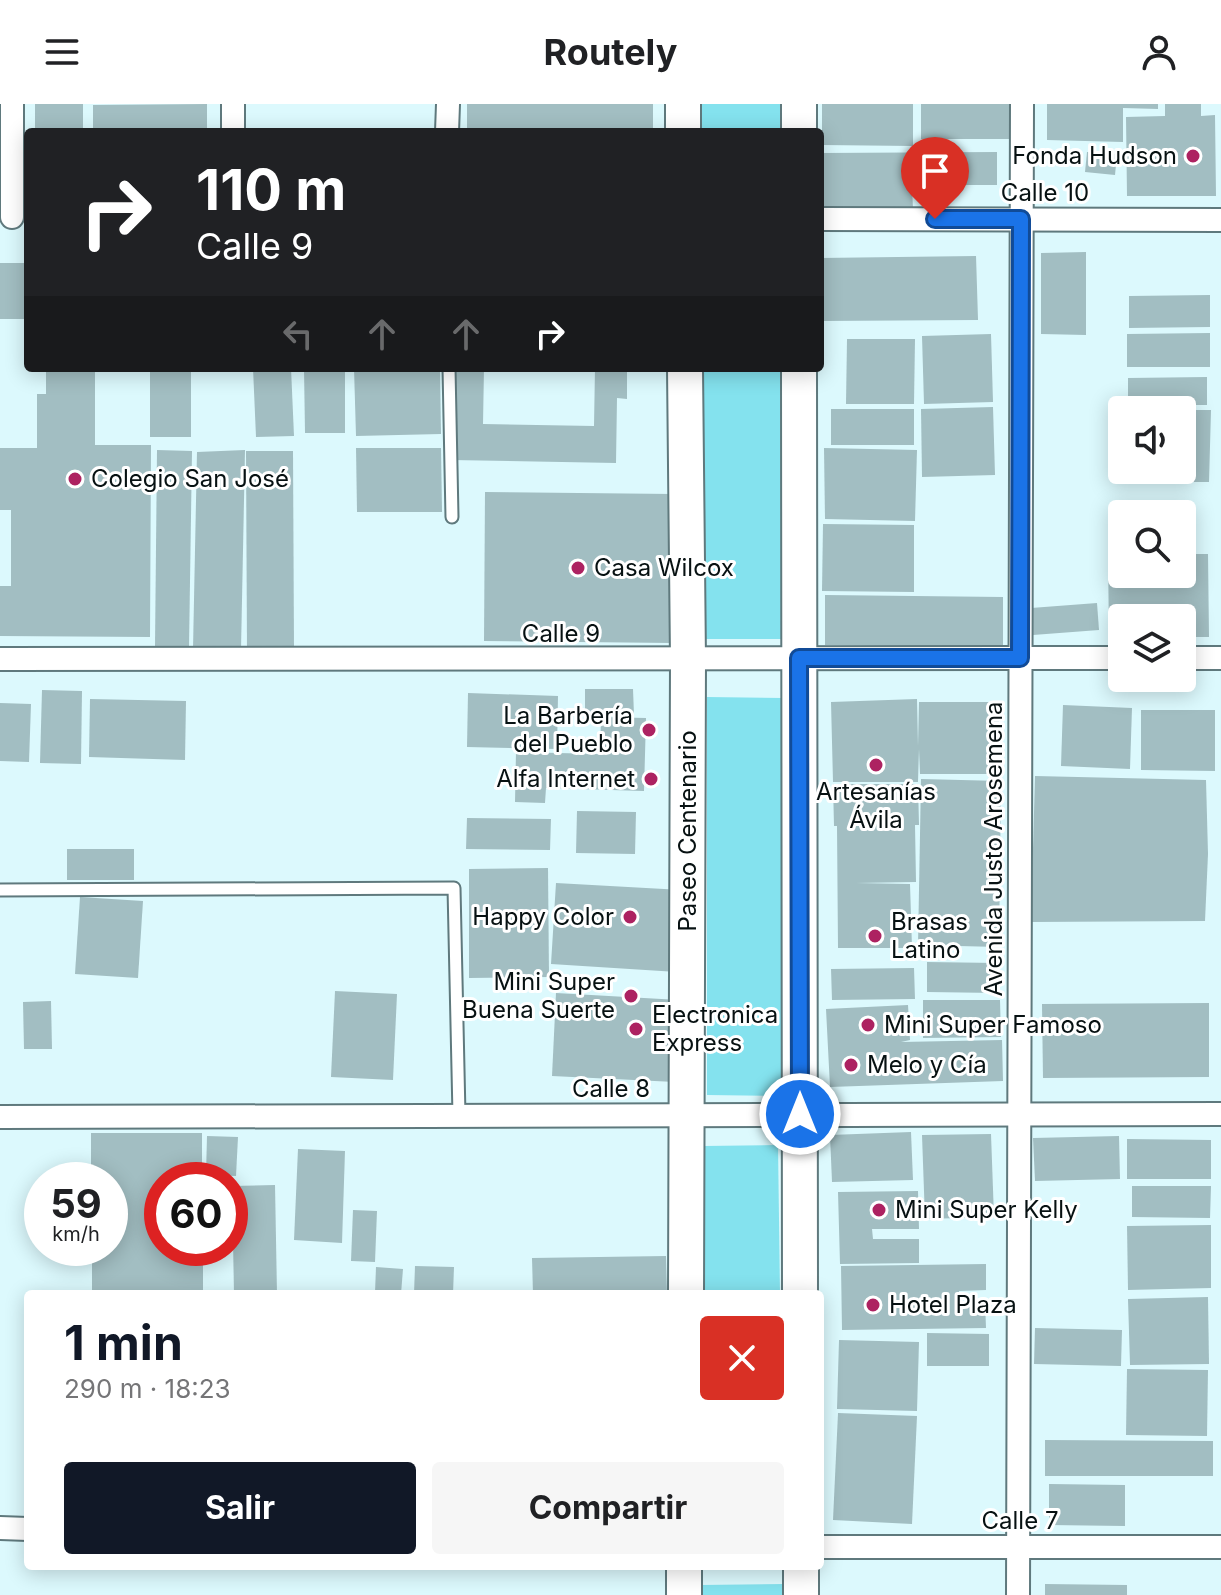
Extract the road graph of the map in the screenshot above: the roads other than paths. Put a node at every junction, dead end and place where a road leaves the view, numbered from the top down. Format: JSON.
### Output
{"nodes":[{"id":1,"x":12,"y":104,"type":"edge"},
{"id":2,"x":233,"y":104,"type":"edge"},
{"id":3,"x":448,"y":104,"type":"edge"},
{"id":4,"x":683,"y":104,"type":"edge"},
{"id":5,"x":799,"y":104,"type":"edge"},
{"id":6,"x":1022,"y":104,"type":"edge"},
{"id":7,"x":233,"y":128,"type":"edge"},
{"id":8,"x":447,"y":128,"type":"edge"},
{"id":9,"x":683,"y":128,"type":"edge"},
{"id":10,"x":799,"y":128,"type":"edge"},
{"id":11,"x":13,"y":217,"type":"edge"},
{"id":12,"x":824,"y":219,"type":"edge"},
{"id":13,"x":1021,"y":219,"type":"junction"},
{"id":14,"x":1221,"y":220,"type":"edge"},
{"id":15,"x":449,"y":372,"type":"edge"},
{"id":16,"x":685,"y":372,"type":"edge"},
{"id":17,"x":799,"y":372,"type":"edge"},
{"id":18,"x":452,"y":517,"type":"dead end"},
{"id":19,"x":799,"y":658,"type":"junction"},
{"id":20,"x":1020,"y":658,"type":"junction"},
{"id":21,"x":1108,"y":658,"type":"edge"},
{"id":22,"x":1196,"y":658,"type":"edge"},
{"id":23,"x":1221,"y":658,"type":"edge"},
{"id":24,"x":0,"y":659,"type":"edge"},
{"id":25,"x":688,"y":660,"type":"junction"},
{"id":26,"x":0,"y":890,"type":"edge"},
{"id":27,"x":800,"y":1114,"type":"junction"},
{"id":28,"x":1019,"y":1114,"type":"junction"},
{"id":29,"x":1221,"y":1114,"type":"edge"},
{"id":30,"x":459,"y":1115,"type":"junction"},
{"id":31,"x":688,"y":1115,"type":"junction"},
{"id":32,"x":0,"y":1117,"type":"edge"},
{"id":33,"x":686,"y":1290,"type":"edge"},
{"id":34,"x":800,"y":1290,"type":"edge"},
{"id":35,"x":0,"y":1528,"type":"edge"},
{"id":36,"x":24,"y":1529,"type":"edge"},
{"id":37,"x":824,"y":1547,"type":"edge"},
{"id":38,"x":1018,"y":1547,"type":"junction"},
{"id":39,"x":1221,"y":1547,"type":"edge"},
{"id":40,"x":684,"y":1570,"type":"edge"},
{"id":41,"x":801,"y":1570,"type":"edge"},
{"id":42,"x":684,"y":1595,"type":"edge"},
{"id":43,"x":801,"y":1595,"type":"edge"},
{"id":44,"x":1018,"y":1595,"type":"edge"}],
"edges":[{"from":1,"to":11,"type":"street"},
{"from":2,"to":7,"type":"street"},
{"from":3,"to":8,"type":"street"},
{"from":4,"to":9,"type":"main road"},
{"from":5,"to":10,"type":"main road"},
{"from":6,"to":13,"type":"street","name":"Avenida Justo Arosemena"},
{"from":12,"to":13,"type":"street","name":"Calle 10"},
{"from":13,"to":14,"type":"street","name":"Calle 10"},
{"from":13,"to":20,"type":"street","name":"Avenida Justo Arosemena"},
{"from":15,"to":18,"type":"lane"},
{"from":16,"to":25,"type":"main road","name":"Paseo Centenario"},
{"from":17,"to":19,"type":"main road"},
{"from":19,"to":20,"type":"street","name":"Calle 9"},
{"from":19,"to":25,"type":"street","name":"Calle 9"},
{"from":19,"to":27,"type":"main road"},
{"from":20,"to":21,"type":"street","name":"Calle 9"},
{"from":20,"to":28,"type":"street","name":"Avenida Justo Arosemena"},
{"from":22,"to":23,"type":"street"},
{"from":24,"to":25,"type":"street","name":"Calle 9"},
{"from":25,"to":31,"type":"main road","name":"Paseo Centenario"},
{"from":26,"to":30,"type":"lane"},
{"from":27,"to":28,"type":"street","name":"Calle 8"},
{"from":27,"to":31,"type":"street","name":"Calle 8"},
{"from":27,"to":34,"type":"main road"},
{"from":28,"to":29,"type":"street","name":"Calle 8"},
{"from":28,"to":38,"type":"street","name":"Avenida Justo Arosemena"},
{"from":30,"to":31,"type":"street","name":"Calle 8"},
{"from":30,"to":32,"type":"street","name":"Calle 8"},
{"from":31,"to":33,"type":"main road","name":"Paseo Centenario"},
{"from":35,"to":36,"type":"street"},
{"from":37,"to":38,"type":"street","name":"Calle 7"},
{"from":38,"to":39,"type":"street","name":"Calle 7"},
{"from":38,"to":44,"type":"street","name":"Avenida Justo Arosemena"},
{"from":40,"to":42,"type":"main road"},
{"from":41,"to":43,"type":"main road"}]}
